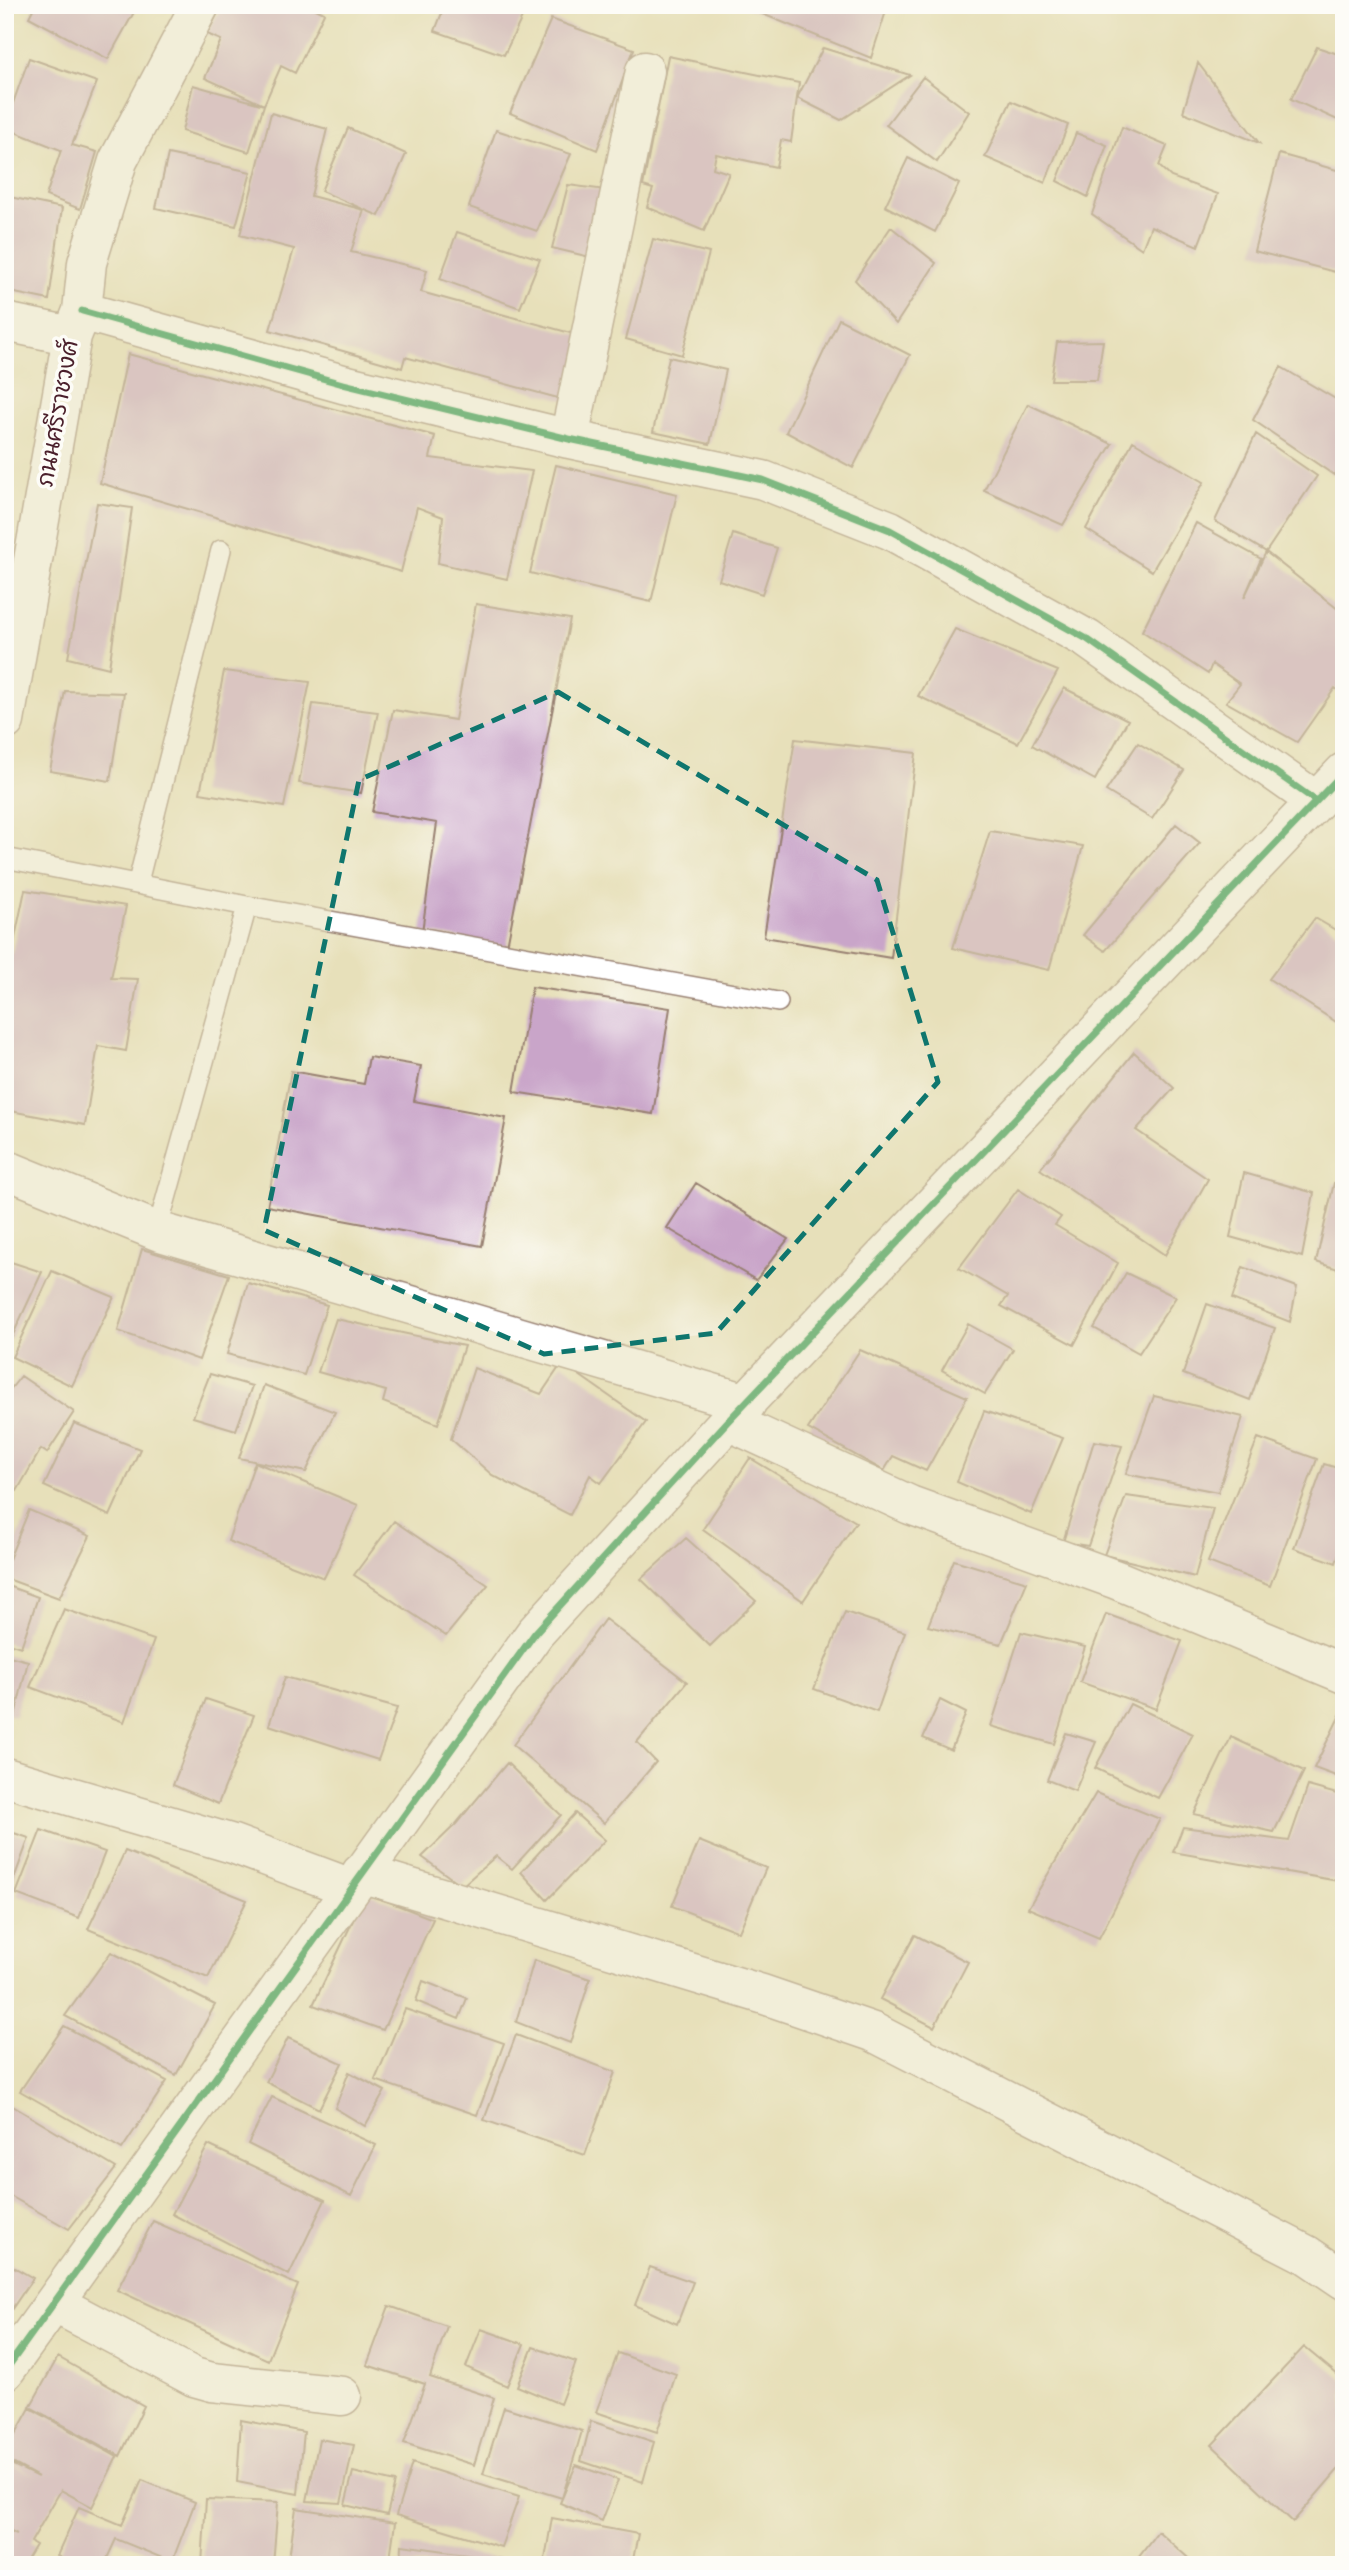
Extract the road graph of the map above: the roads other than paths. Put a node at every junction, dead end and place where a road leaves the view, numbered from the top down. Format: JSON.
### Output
{"nodes":[{"id":1,"x":200,"y":5,"type":"edge"},
{"id":2,"x":645,"y":71,"type":"dead end"},
{"id":3,"x":5,"y":322,"type":"edge"},
{"id":4,"x":77,"y":324,"type":"junction"},
{"id":5,"x":569,"y":439,"type":"junction"},
{"id":6,"x":221,"y":550,"type":"dead end"},
{"id":7,"x":5,"y":721,"type":"edge"},
{"id":8,"x":1344,"y":772,"type":"edge"},
{"id":9,"x":1316,"y":801,"type":"junction"},
{"id":10,"x":5,"y":858,"type":"edge"},
{"id":11,"x":138,"y":882,"type":"junction"},
{"id":12,"x":247,"y":906,"type":"junction"},
{"id":13,"x":779,"y":1002,"type":"dead end"},
{"id":14,"x":5,"y":1169,"type":"edge"},
{"id":15,"x":157,"y":1231,"type":"junction"},
{"id":16,"x":737,"y":1412,"type":"junction"},
{"id":17,"x":1344,"y":1674,"type":"edge"},
{"id":18,"x":5,"y":1777,"type":"edge"},
{"id":19,"x":356,"y":1881,"type":"junction"},
{"id":20,"x":1344,"y":2280,"type":"edge"},
{"id":21,"x":54,"y":2303,"type":"junction"},
{"id":22,"x":5,"y":2371,"type":"edge"},
{"id":23,"x":342,"y":2396,"type":"dead end"}],
"edges":[{"from":1,"to":4,"type":"street","name":"ภนนศรีราชวงศ์"},
{"from":2,"to":5,"type":"street"},
{"from":3,"to":4,"type":"street"},
{"from":4,"to":5,"type":"street"},
{"from":4,"to":7,"type":"street","name":"ภนนศรีราชวงศ์"},
{"from":5,"to":9,"type":"street"},
{"from":6,"to":11,"type":"lane"},
{"from":8,"to":9,"type":"street"},
{"from":9,"to":16,"type":"street"},
{"from":10,"to":11,"type":"lane"},
{"from":11,"to":12,"type":"lane"},
{"from":12,"to":13,"type":"lane"},
{"from":12,"to":15,"type":"lane"},
{"from":14,"to":15,"type":"street"},
{"from":15,"to":16,"type":"street"},
{"from":16,"to":17,"type":"street"},
{"from":16,"to":19,"type":"street"},
{"from":18,"to":19,"type":"street"},
{"from":19,"to":20,"type":"street"},
{"from":19,"to":21,"type":"street"},
{"from":21,"to":22,"type":"street"},
{"from":21,"to":23,"type":"street"}]}
